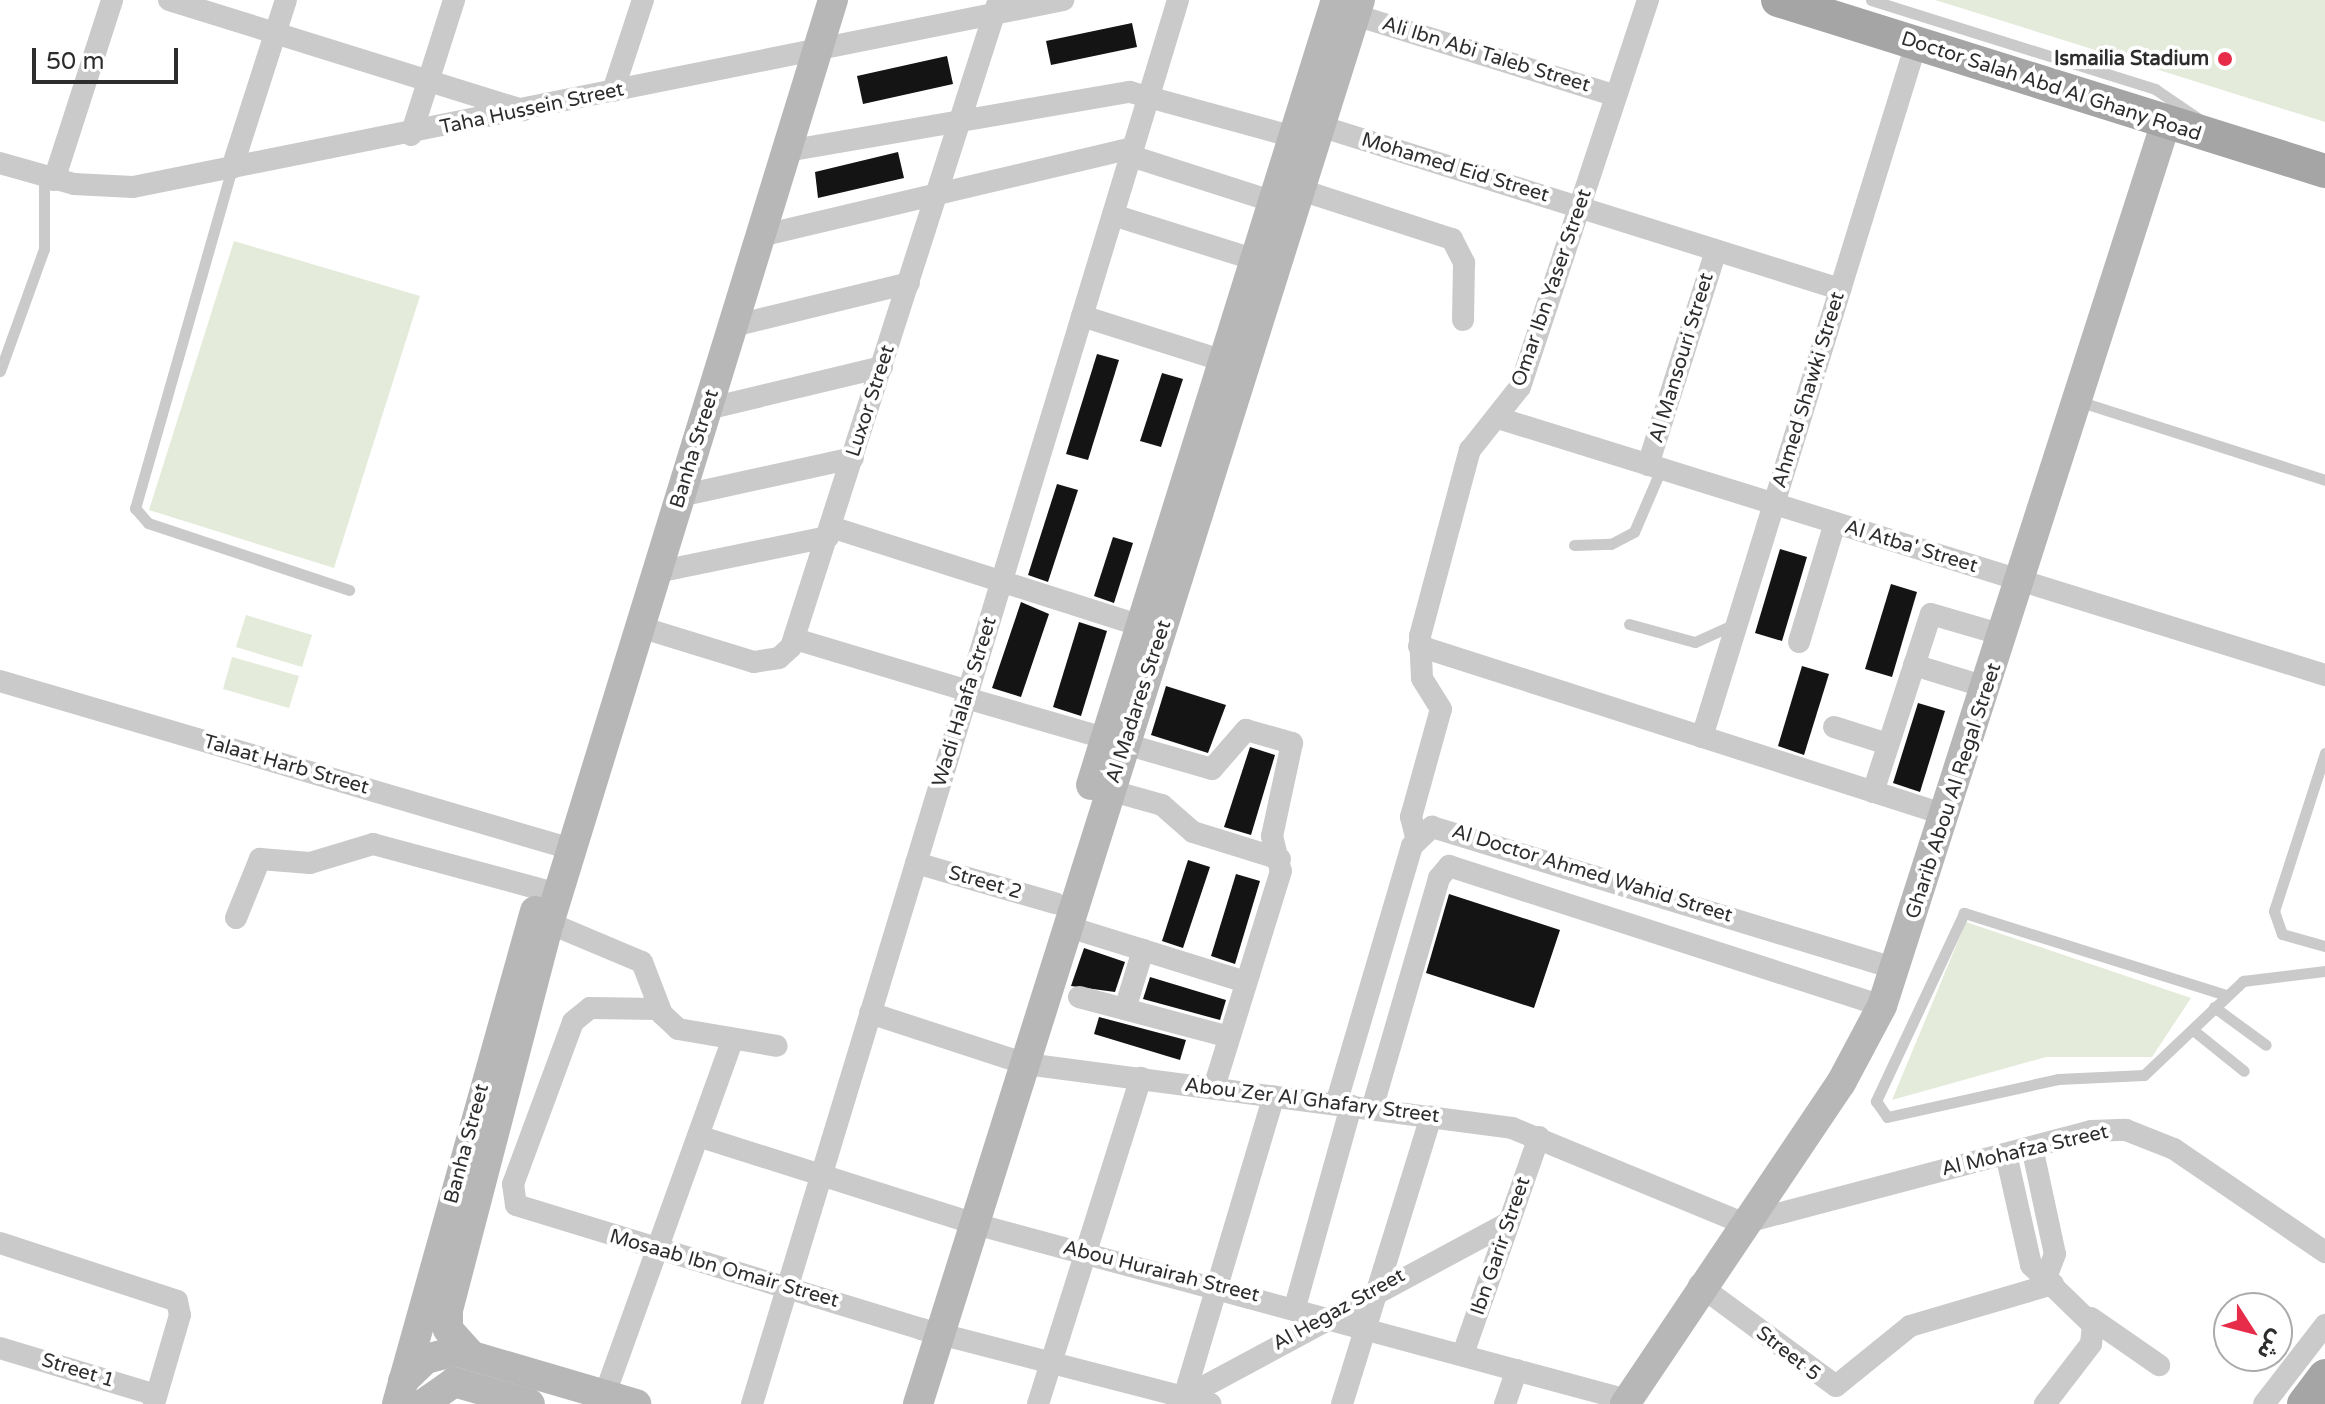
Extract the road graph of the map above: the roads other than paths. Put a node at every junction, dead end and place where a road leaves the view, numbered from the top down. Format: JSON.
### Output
{"nodes":[{"id":1,"x":112,"y":0,"type":"edge"},
{"id":2,"x":169,"y":0,"type":"edge"},
{"id":3,"x":286,"y":0,"type":"edge"},
{"id":4,"x":454,"y":0,"type":"edge"},
{"id":5,"x":643,"y":0,"type":"edge"},
{"id":6,"x":833,"y":0,"type":"edge"},
{"id":7,"x":973,"y":0,"type":"edge"},
{"id":8,"x":1063,"y":0,"type":"edge"},
{"id":9,"x":1178,"y":0,"type":"edge"},
{"id":10,"x":1648,"y":0,"type":"edge"},
{"id":11,"x":1778,"y":0,"type":"edge"},
{"id":12,"x":1871,"y":0,"type":"edge"},
{"id":13,"x":1350,"y":5,"type":"edge"},
{"id":14,"x":997,"y":7,"type":"edge"},
{"id":15,"x":275,"y":33,"type":"junction"},
{"id":16,"x":1916,"y":44,"type":"junction"},
{"id":17,"x":818,"y":50,"type":"junction"},
{"id":18,"x":429,"y":81,"type":"junction"},
{"id":19,"x":613,"y":91,"type":"junction"},
{"id":20,"x":1149,"y":95,"type":"junction"},
{"id":21,"x":1616,"y":96,"type":"junction"},
{"id":22,"x":528,"y":112,"type":"junction"},
{"id":23,"x":961,"y":120,"type":"junction"},
{"id":24,"x":2166,"y":122,"type":"junction"},
{"id":25,"x":1305,"y":127,"type":"junction"},
{"id":26,"x":411,"y":135,"type":"junction"},
{"id":27,"x":2213,"y":138,"type":"junction"},
{"id":28,"x":787,"y":151,"type":"junction"},
{"id":29,"x":1132,"y":152,"type":"junction"},
{"id":30,"x":0,"y":163,"type":"edge"},
{"id":31,"x":232,"y":168,"type":"junction"},
{"id":32,"x":2325,"y":171,"type":"edge"},
{"id":33,"x":49,"y":178,"type":"junction"},
{"id":34,"x":938,"y":192,"type":"junction"},
{"id":35,"x":1287,"y":196,"type":"junction"},
{"id":36,"x":1580,"y":207,"type":"junction"},
{"id":37,"x":1113,"y":215,"type":"junction"},
{"id":38,"x":760,"y":236,"type":"junction"},
{"id":39,"x":1716,"y":250,"type":"junction"},
{"id":40,"x":1256,"y":260,"type":"junction"},
{"id":41,"x":909,"y":283,"type":"junction"},
{"id":42,"x":1840,"y":289,"type":"junction"},
{"id":43,"x":1082,"y":316,"type":"junction"},
{"id":44,"x":1463,"y":320,"type":"dead end"},
{"id":45,"x":733,"y":326,"type":"junction"},
{"id":46,"x":1224,"y":361,"type":"junction"},
{"id":47,"x":882,"y":367,"type":"junction"},
{"id":48,"x":0,"y":371,"type":"edge"},
{"id":49,"x":2078,"y":401,"type":"junction"},
{"id":50,"x":707,"y":409,"type":"junction"},
{"id":51,"x":1498,"y":418,"type":"junction"},
{"id":52,"x":853,"y":458,"type":"junction"},
{"id":53,"x":1655,"y":467,"type":"junction"},
{"id":54,"x":2325,"y":480,"type":"edge"},
{"id":55,"x":680,"y":496,"type":"junction"},
{"id":56,"x":1774,"y":504,"type":"junction"},
{"id":57,"x":1835,"y":523,"type":"junction"},
{"id":58,"x":829,"y":532,"type":"junction"},
{"id":59,"x":1574,"y":545,"type":"dead end"},
{"id":60,"x":657,"y":572,"type":"junction"},
{"id":61,"x":1001,"y":581,"type":"junction"},
{"id":62,"x":2020,"y":581,"type":"junction"},
{"id":63,"x":349,"y":590,"type":"dead end"},
{"id":64,"x":1737,"y":623,"type":"junction"},
{"id":65,"x":1629,"y":624,"type":"dead end"},
{"id":66,"x":1141,"y":626,"type":"junction"},
{"id":67,"x":640,"y":627,"type":"junction"},
{"id":68,"x":2003,"y":635,"type":"junction"},
{"id":69,"x":795,"y":639,"type":"junction"},
{"id":70,"x":1799,"y":642,"type":"dead end"},
{"id":71,"x":1419,"y":646,"type":"junction"},
{"id":72,"x":1914,"y":665,"type":"junction"},
{"id":73,"x":2325,"y":675,"type":"edge"},
{"id":74,"x":0,"y":681,"type":"edge"},
{"id":75,"x":1986,"y":687,"type":"junction"},
{"id":76,"x":967,"y":694,"type":"junction"},
{"id":77,"x":1834,"y":727,"type":"dead end"},
{"id":78,"x":1702,"y":737,"type":"junction"},
{"id":79,"x":1116,"y":744,"type":"junction"},
{"id":80,"x":1888,"y":744,"type":"junction"},
{"id":81,"x":2325,"y":753,"type":"edge"},
{"id":82,"x":1112,"y":791,"type":"junction"},
{"id":83,"x":1873,"y":792,"type":"junction"},
{"id":84,"x":1946,"y":815,"type":"junction"},
{"id":85,"x":1416,"y":837,"type":"junction"},
{"id":86,"x":571,"y":849,"type":"junction"},
{"id":87,"x":1280,"y":859,"type":"junction"},
{"id":88,"x":916,"y":863,"type":"junction"},
{"id":89,"x":554,"y":905,"type":"junction"},
{"id":90,"x":1062,"y":915,"type":"junction"},
{"id":91,"x":236,"y":918,"type":"dead end"},
{"id":92,"x":2325,"y":946,"type":"edge"},
{"id":93,"x":1143,"y":950,"type":"junction"},
{"id":94,"x":1897,"y":969,"type":"junction"},
{"id":95,"x":2325,"y":971,"type":"edge"},
{"id":96,"x":1246,"y":982,"type":"junction"},
{"id":97,"x":2226,"y":995,"type":"junction"},
{"id":98,"x":1079,"y":997,"type":"dead end"},
{"id":99,"x":1882,"y":1006,"type":"junction"},
{"id":100,"x":2214,"y":1007,"type":"junction"},
{"id":101,"x":659,"y":1009,"type":"junction"},
{"id":102,"x":1125,"y":1009,"type":"junction"},
{"id":103,"x":870,"y":1013,"type":"junction"},
{"id":104,"x":2193,"y":1030,"type":"junction"},
{"id":105,"x":1229,"y":1037,"type":"junction"},
{"id":106,"x":733,"y":1039,"type":"junction"},
{"id":107,"x":2266,"y":1045,"type":"dead end"},
{"id":108,"x":777,"y":1046,"type":"dead end"},
{"id":109,"x":1016,"y":1060,"type":"junction"},
{"id":110,"x":2244,"y":1071,"type":"dead end"},
{"id":111,"x":1141,"y":1078,"type":"junction"},
{"id":112,"x":1214,"y":1088,"type":"junction"},
{"id":113,"x":1274,"y":1096,"type":"junction"},
{"id":114,"x":1353,"y":1106,"type":"junction"},
{"id":115,"x":1431,"y":1116,"type":"junction"},
{"id":116,"x":698,"y":1136,"type":"junction"},
{"id":117,"x":1539,"y":1137,"type":"junction"},
{"id":118,"x":2032,"y":1147,"type":"junction"},
{"id":119,"x":2006,"y":1154,"type":"junction"},
{"id":120,"x":821,"y":1175,"type":"junction"},
{"id":121,"x":965,"y":1221,"type":"junction"},
{"id":122,"x":1509,"y":1222,"type":"junction"},
{"id":123,"x":1743,"y":1223,"type":"junction"},
{"id":124,"x":0,"y":1243,"type":"edge"},
{"id":125,"x":657,"y":1250,"type":"junction"},
{"id":126,"x":2325,"y":1252,"type":"edge"},
{"id":127,"x":1085,"y":1253,"type":"junction"},
{"id":128,"x":2050,"y":1281,"type":"junction"},
{"id":129,"x":1699,"y":1285,"type":"junction"},
{"id":130,"x":1217,"y":1286,"type":"junction"},
{"id":131,"x":1378,"y":1286,"type":"junction"},
{"id":132,"x":787,"y":1287,"type":"junction"},
{"id":133,"x":1295,"y":1307,"type":"junction"},
{"id":134,"x":1327,"y":1316,"type":"junction"},
{"id":135,"x":2091,"y":1318,"type":"junction"},
{"id":136,"x":2325,"y":1325,"type":"edge"},
{"id":137,"x":1366,"y":1327,"type":"junction"},
{"id":138,"x":448,"y":1329,"type":"junction"},
{"id":139,"x":416,"y":1330,"type":"junction"},
{"id":140,"x":931,"y":1331,"type":"junction"},
{"id":141,"x":0,"y":1348,"type":"edge"},
{"id":142,"x":1463,"y":1354,"type":"junction"},
{"id":143,"x":472,"y":1356,"type":"junction"},
{"id":144,"x":1050,"y":1365,"type":"junction"},
{"id":145,"x":2159,"y":1365,"type":"dead end"},
{"id":146,"x":1517,"y":1370,"type":"junction"},
{"id":147,"x":2325,"y":1376,"type":"edge"},
{"id":148,"x":400,"y":1392,"type":"edge"},
{"id":149,"x":605,"y":1394,"type":"junction"},
{"id":150,"x":155,"y":1399,"type":"edge"},
{"id":151,"x":1179,"y":1402,"type":"edge"},
{"id":152,"x":1626,"y":1402,"type":"edge"},
{"id":153,"x":423,"y":1404,"type":"edge"},
{"id":154,"x":530,"y":1404,"type":"edge"},
{"id":155,"x":636,"y":1404,"type":"edge"},
{"id":156,"x":752,"y":1404,"type":"edge"},
{"id":157,"x":898,"y":1404,"type":"edge"},
{"id":158,"x":918,"y":1404,"type":"edge"},
{"id":159,"x":1038,"y":1404,"type":"edge"},
{"id":160,"x":1210,"y":1404,"type":"edge"},
{"id":161,"x":1342,"y":1404,"type":"edge"},
{"id":162,"x":1505,"y":1404,"type":"edge"},
{"id":163,"x":2045,"y":1404,"type":"edge"},
{"id":164,"x":2264,"y":1404,"type":"edge"},
{"id":165,"x":2304,"y":1404,"type":"edge"}],
"edges":[{"from":1,"to":33,"type":"street"},
{"from":2,"to":15,"type":"street"},
{"from":3,"to":15,"type":"street"},
{"from":4,"to":18,"type":"street"},
{"from":5,"to":19,"type":"street"},
{"from":6,"to":17,"type":"main road","name":"Banha Street"},
{"from":7,"to":14,"type":"street"},
{"from":8,"to":14,"type":"street","name":"Taha Hussein Street"},
{"from":9,"to":20,"type":"street","name":"Wadi Halafa Street"},
{"from":10,"to":21,"type":"street","name":"Omar Ibn Yaser Street"},
{"from":11,"to":16,"type":"main road","name":"Doctor Salah Abd Al Ghany Road"},
{"from":12,"to":27,"type":"lane"},
{"from":13,"to":21,"type":"street","name":"Ali Ibn Abi Taleb Street"},
{"from":13,"to":25,"type":"main road","name":"Al Madares Street"},
{"from":14,"to":17,"type":"street","name":"Taha Hussein Street"},
{"from":14,"to":23,"type":"street","name":"Luxor Street"},
{"from":15,"to":18,"type":"street"},
{"from":15,"to":31,"type":"street"},
{"from":16,"to":24,"type":"main road","name":"Doctor Salah Abd Al Ghany Road"},
{"from":16,"to":42,"type":"street","name":"Ahmed Shawki Street"},
{"from":17,"to":19,"type":"street","name":"Taha Hussein Street"},
{"from":17,"to":28,"type":"main road","name":"Banha Street"},
{"from":18,"to":22,"type":"street"},
{"from":18,"to":26,"type":"street"},
{"from":19,"to":22,"type":"street","name":"Taha Hussein Street"},
{"from":20,"to":23,"type":"street","name":"Mohamed Eid Street"},
{"from":20,"to":25,"type":"street","name":"Mohamed Eid Street"},
{"from":20,"to":29,"type":"street","name":"Wadi Halafa Street"},
{"from":21,"to":36,"type":"street","name":"Omar Ibn Yaser Street"},
{"from":22,"to":26,"type":"street","name":"Taha Hussein Street"},
{"from":23,"to":28,"type":"street","name":"Mohamed Eid Street"},
{"from":23,"to":34,"type":"street","name":"Luxor Street"},
{"from":24,"to":27,"type":"main road","name":"Doctor Salah Abd Al Ghany Road"},
{"from":24,"to":49,"type":"main road","name":"Gharib Abou Al Regal Street"},
{"from":25,"to":35,"type":"main road","name":"Al Madares Street"},
{"from":25,"to":36,"type":"street","name":"Mohamed Eid Street"},
{"from":26,"to":31,"type":"street","name":"Taha Hussein Street"},
{"from":27,"to":32,"type":"main road","name":"Doctor Salah Abd Al Ghany Road"},
{"from":28,"to":38,"type":"main road","name":"Banha Street"},
{"from":29,"to":34,"type":"street"},
{"from":29,"to":35,"type":"street"},
{"from":29,"to":37,"type":"street","name":"Wadi Halafa Street"},
{"from":30,"to":33,"type":"street","name":"Taha Hussein Street"},
{"from":31,"to":33,"type":"street","name":"Taha Hussein Street"},
{"from":31,"to":63,"type":"lane"},
{"from":33,"to":48,"type":"lane"},
{"from":34,"to":38,"type":"street"},
{"from":34,"to":41,"type":"street","name":"Luxor Street"},
{"from":35,"to":40,"type":"main road","name":"Al Madares Street"},
{"from":35,"to":44,"type":"street"},
{"from":35,"to":79,"type":"main road","name":"Al Madares Street"},
{"from":36,"to":39,"type":"street","name":"Mohamed Eid Street"},
{"from":36,"to":51,"type":"street","name":"Omar Ibn Yaser Street"},
{"from":37,"to":40,"type":"street"},
{"from":37,"to":43,"type":"street","name":"Wadi Halafa Street"},
{"from":38,"to":45,"type":"main road","name":"Banha Street"},
{"from":39,"to":42,"type":"street","name":"Mohamed Eid Street"},
{"from":39,"to":53,"type":"street","name":"Al Mansouri Street"},
{"from":40,"to":46,"type":"main road","name":"Al Madares Street"},
{"from":41,"to":45,"type":"street"},
{"from":41,"to":47,"type":"street","name":"Luxor Street"},
{"from":42,"to":56,"type":"street","name":"Ahmed Shawki Street"},
{"from":43,"to":46,"type":"street"},
{"from":43,"to":61,"type":"street","name":"Wadi Halafa Street"},
{"from":45,"to":50,"type":"main road","name":"Banha Street"},
{"from":46,"to":66,"type":"main road","name":"Al Madares Street"},
{"from":47,"to":50,"type":"street"},
{"from":47,"to":52,"type":"street","name":"Luxor Street"},
{"from":49,"to":54,"type":"lane"},
{"from":49,"to":62,"type":"main road","name":"Gharib Abou Al Regal Street"},
{"from":50,"to":55,"type":"main road","name":"Banha Street"},
{"from":51,"to":53,"type":"street","name":"Al Atba' Street"},
{"from":51,"to":71,"type":"street","name":"Omar Ibn Yaser Street"},
{"from":52,"to":55,"type":"street"},
{"from":52,"to":58,"type":"street","name":"Luxor Street"},
{"from":53,"to":56,"type":"street","name":"Al Atba' Street"},
{"from":53,"to":59,"type":"lane"},
{"from":55,"to":60,"type":"main road","name":"Banha Street"},
{"from":56,"to":57,"type":"street","name":"Al Atba' Street"},
{"from":56,"to":64,"type":"street","name":"Ahmed Shawki Street"},
{"from":57,"to":62,"type":"street","name":"Al Atba' Street"},
{"from":57,"to":70,"type":"street"},
{"from":58,"to":60,"type":"street"},
{"from":58,"to":61,"type":"street"},
{"from":58,"to":69,"type":"street","name":"Luxor Street"},
{"from":60,"to":67,"type":"main road","name":"Banha Street"},
{"from":61,"to":66,"type":"street"},
{"from":61,"to":76,"type":"street","name":"Wadi Halafa Street"},
{"from":62,"to":68,"type":"main road","name":"Gharib Abou Al Regal Street"},
{"from":62,"to":73,"type":"street","name":"Al Atba' Street"},
{"from":64,"to":65,"type":"lane"},
{"from":64,"to":78,"type":"street","name":"Ahmed Shawki Street"},
{"from":66,"to":79,"type":"main road","name":"Al Madares Street"},
{"from":67,"to":69,"type":"street"},
{"from":67,"to":86,"type":"main road","name":"Banha Street"},
{"from":68,"to":72,"type":"street"},
{"from":68,"to":75,"type":"main road","name":"Gharib Abou Al Regal Street"},
{"from":69,"to":76,"type":"street"},
{"from":71,"to":78,"type":"street"},
{"from":71,"to":85,"type":"street","name":"Omar Ibn Yaser Street"},
{"from":72,"to":75,"type":"street"},
{"from":72,"to":80,"type":"street"},
{"from":74,"to":86,"type":"street","name":"Talaat Harb Street"},
{"from":75,"to":84,"type":"main road","name":"Gharib Abou Al Regal Street"},
{"from":76,"to":79,"type":"street"},
{"from":76,"to":88,"type":"street","name":"Wadi Halafa Street"},
{"from":77,"to":80,"type":"street"},
{"from":78,"to":83,"type":"street"},
{"from":79,"to":82,"type":"main road","name":"Al Madares Street"},
{"from":79,"to":87,"type":"street"},
{"from":79,"to":90,"type":"main road","name":"Al Madares Street"},
{"from":80,"to":83,"type":"street"},
{"from":81,"to":92,"type":"lane"},
{"from":82,"to":87,"type":"street"},
{"from":82,"to":90,"type":"main road","name":"Al Madares Street"},
{"from":83,"to":84,"type":"street"},
{"from":84,"to":94,"type":"main road","name":"Gharib Abou Al Regal Street"},
{"from":85,"to":94,"type":"street","name":"Al Doctor Ahmed Wahid Street"},
{"from":85,"to":114,"type":"street"},
{"from":86,"to":89,"type":"main road","name":"Banha Street"},
{"from":87,"to":96,"type":"street"},
{"from":88,"to":90,"type":"street","name":"Street 2"},
{"from":88,"to":103,"type":"street","name":"Wadi Halafa Street"},
{"from":89,"to":91,"type":"street"},
{"from":89,"to":101,"type":"street"},
{"from":89,"to":138,"type":"main road","name":"Banha Street"},
{"from":89,"to":139,"type":"main road","name":"Banha Street"},
{"from":90,"to":93,"type":"street","name":"Street 2"},
{"from":90,"to":109,"type":"main road","name":"Al Madares Street"},
{"from":93,"to":96,"type":"street","name":"Street 2"},
{"from":93,"to":102,"type":"street"},
{"from":94,"to":99,"type":"main road","name":"Gharib Abou Al Regal Street"},
{"from":95,"to":97,"type":"lane"},
{"from":96,"to":105,"type":"street"},
{"from":97,"to":100,"type":"lane"},
{"from":97,"to":104,"type":"lane"},
{"from":98,"to":102,"type":"street"},
{"from":99,"to":114,"type":"street","name":"Al Doctor Ahmed Wahid Street"},
{"from":99,"to":123,"type":"main road","name":"Gharib Abou Al Regal Street"},
{"from":100,"to":104,"type":"lane"},
{"from":100,"to":107,"type":"lane"},
{"from":101,"to":106,"type":"street"},
{"from":101,"to":125,"type":"street","name":"Mosaab Ibn Omair Street"},
{"from":102,"to":105,"type":"street"},
{"from":103,"to":109,"type":"street","name":"Abou Zer Al Ghafary Street"},
{"from":103,"to":120,"type":"street","name":"Wadi Halafa Street"},
{"from":104,"to":110,"type":"lane"},
{"from":105,"to":112,"type":"street"},
{"from":106,"to":108,"type":"street"},
{"from":106,"to":116,"type":"street"},
{"from":109,"to":111,"type":"street","name":"Abou Zer Al Ghafary Street"},
{"from":109,"to":121,"type":"main road","name":"Al Madares Street"},
{"from":111,"to":112,"type":"street","name":"Abou Zer Al Ghafary Street"},
{"from":111,"to":127,"type":"street"},
{"from":112,"to":113,"type":"street","name":"Abou Zer Al Ghafary Street"},
{"from":113,"to":114,"type":"street","name":"Abou Zer Al Ghafary Street"},
{"from":113,"to":130,"type":"street"},
{"from":114,"to":115,"type":"street","name":"Abou Zer Al Ghafary Street"},
{"from":114,"to":133,"type":"street"},
{"from":115,"to":117,"type":"street","name":"Abou Zer Al Ghafary Street"},
{"from":115,"to":131,"type":"street"},
{"from":116,"to":120,"type":"street","name":"Abou Hurairah Street"},
{"from":116,"to":125,"type":"street"},
{"from":117,"to":122,"type":"street","name":"Ibn Garir Street"},
{"from":117,"to":123,"type":"street","name":"Abou Zer Al Ghafary Street"},
{"from":118,"to":119,"type":"street","name":"Al Mohafza Street"},
{"from":118,"to":126,"type":"street","name":"Al Mohafza Street"},
{"from":118,"to":128,"type":"street"},
{"from":119,"to":123,"type":"street","name":"Al Mohafza Street"},
{"from":119,"to":128,"type":"street"},
{"from":120,"to":121,"type":"street","name":"Abou Hurairah Street"},
{"from":120,"to":132,"type":"street","name":"Wadi Halafa Street"},
{"from":121,"to":127,"type":"street","name":"Abou Hurairah Street"},
{"from":121,"to":140,"type":"main road","name":"Al Madares Street"},
{"from":122,"to":131,"type":"street","name":"Al Hegaz Street"},
{"from":122,"to":142,"type":"street","name":"Ibn Garir Street"},
{"from":123,"to":129,"type":"main road","name":"Gharib Abou Al Regal Street"},
{"from":124,"to":150,"type":"street"},
{"from":125,"to":132,"type":"street","name":"Mosaab Ibn Omair Street"},
{"from":125,"to":149,"type":"street"},
{"from":127,"to":130,"type":"street","name":"Abou Hurairah Street"},
{"from":127,"to":144,"type":"street"},
{"from":128,"to":129,"type":"street","name":"Street 5"},
{"from":128,"to":135,"type":"street"},
{"from":129,"to":152,"type":"main road","name":"Gharib Abou Al Regal Street"},
{"from":130,"to":133,"type":"street","name":"Abou Hurairah Street"},
{"from":130,"to":151,"type":"street"},
{"from":131,"to":134,"type":"street","name":"Al Hegaz Street"},
{"from":131,"to":137,"type":"street"},
{"from":132,"to":140,"type":"street","name":"Mosaab Ibn Omair Street"},
{"from":132,"to":156,"type":"street","name":"Wadi Halafa Street"},
{"from":133,"to":134,"type":"street","name":"Abou Hurairah Street"},
{"from":134,"to":137,"type":"street","name":"Abou Hurairah Street"},
{"from":134,"to":151,"type":"street","name":"Al Hegaz Street"},
{"from":135,"to":145,"type":"street"},
{"from":135,"to":163,"type":"street"},
{"from":136,"to":164,"type":"street"},
{"from":137,"to":142,"type":"street","name":"Abou Hurairah Street"},
{"from":137,"to":161,"type":"street"},
{"from":138,"to":139,"type":"main road"},
{"from":138,"to":143,"type":"main road"},
{"from":139,"to":148,"type":"main road","name":"Banha Street"},
{"from":140,"to":144,"type":"street","name":"Mosaab Ibn Omair Street"},
{"from":140,"to":157,"type":"main road","name":"Al Madares Street"},
{"from":140,"to":158,"type":"main road","name":"Al Madares Street"},
{"from":141,"to":150,"type":"street","name":"Street 1"},
{"from":142,"to":146,"type":"street","name":"Abou Hurairah Street"},
{"from":143,"to":148,"type":"main road"},
{"from":143,"to":149,"type":"main road"},
{"from":144,"to":151,"type":"street","name":"Mosaab Ibn Omair Street"},
{"from":144,"to":159,"type":"street"},
{"from":146,"to":152,"type":"street","name":"Abou Hurairah Street"},
{"from":146,"to":162,"type":"street"},
{"from":147,"to":165,"type":"main road"},
{"from":149,"to":155,"type":"main road"},
{"from":151,"to":160,"type":"street","name":"Mosaab Ibn Omair Street"},
{"from":153,"to":154,"type":"main road"}]}
